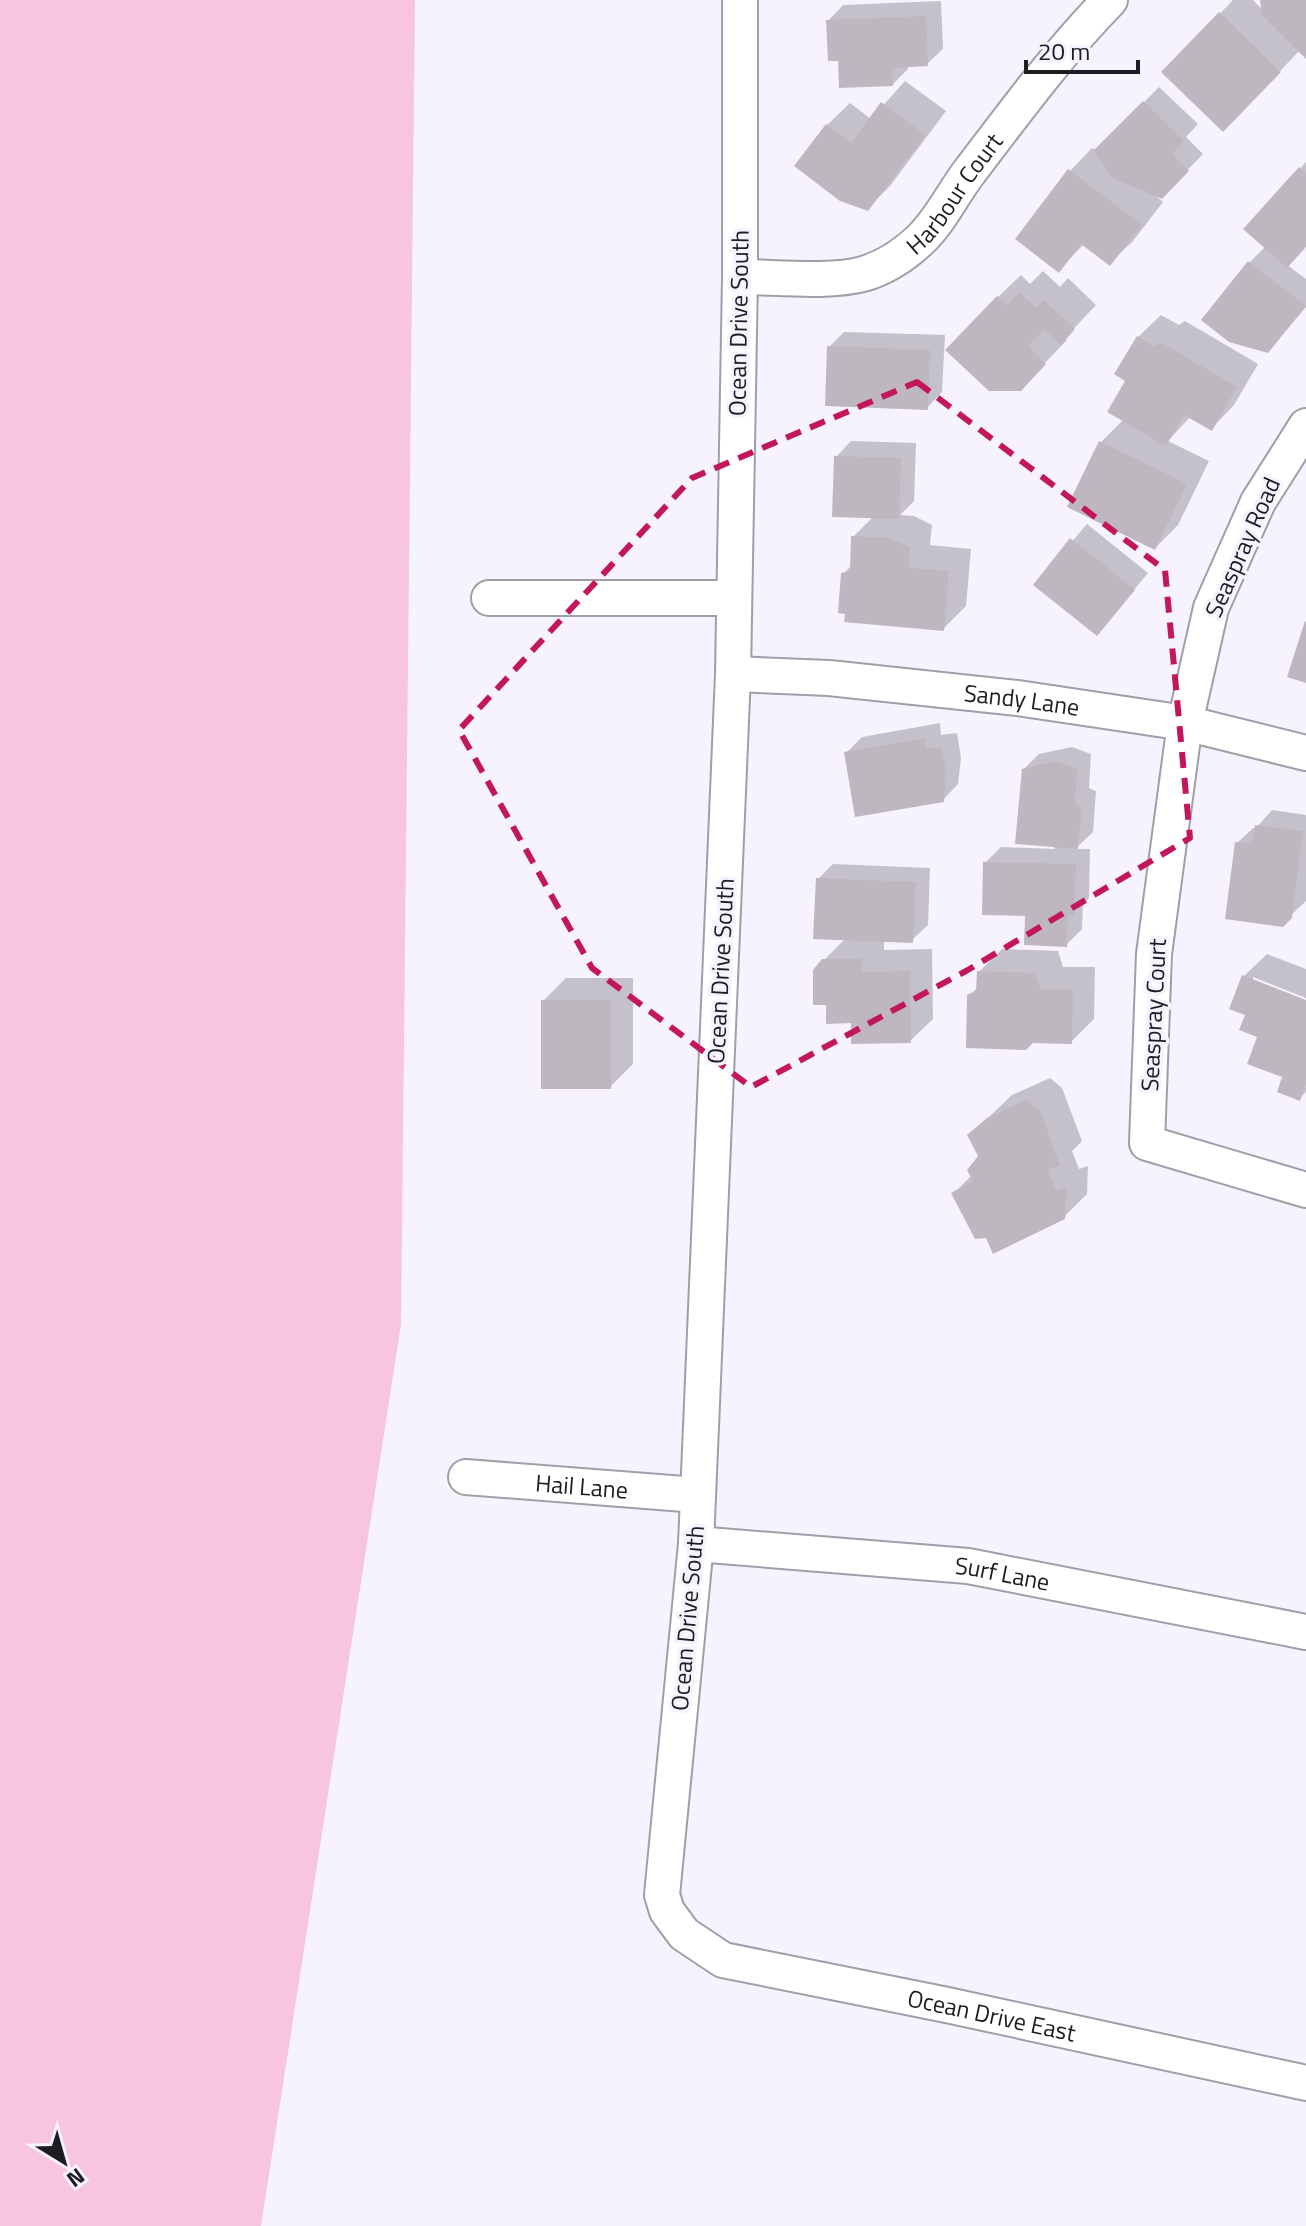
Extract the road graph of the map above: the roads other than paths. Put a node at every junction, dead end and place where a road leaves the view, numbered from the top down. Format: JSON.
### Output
{"nodes":[{"id":1,"x":740,"y":0,"type":"edge"},
{"id":2,"x":1110,"y":0,"type":"edge"},
{"id":3,"x":740,"y":277,"type":"junction"},
{"id":4,"x":1306,"y":426,"type":"edge"},
{"id":5,"x":489,"y":598,"type":"dead end"},
{"id":6,"x":733,"y":598,"type":"junction"},
{"id":7,"x":733,"y":674,"type":"junction"},
{"id":8,"x":1185,"y":723,"type":"junction"},
{"id":9,"x":1306,"y":753,"type":"edge"},
{"id":10,"x":1306,"y":1190,"type":"edge"},
{"id":11,"x":466,"y":1477,"type":"dead end"},
{"id":12,"x":697,"y":1495,"type":"junction"},
{"id":13,"x":696,"y":1544,"type":"junction"},
{"id":14,"x":1306,"y":1632,"type":"edge"},
{"id":15,"x":684,"y":1934,"type":"joint"},
{"id":16,"x":1306,"y":2083,"type":"edge"}],
"edges":[{"from":1,"to":3,"type":"street","name":"Ocean Drive South"},
{"from":2,"to":3,"type":"street","name":"Harbour Court"},
{"from":3,"to":6,"type":"street","name":"Ocean Drive South"},
{"from":4,"to":8,"type":"street","name":"Seaspray Road"},
{"from":5,"to":6,"type":"street"},
{"from":6,"to":7,"type":"street","name":"Ocean Drive South"},
{"from":7,"to":8,"type":"street","name":"Sandy Lane"},
{"from":7,"to":12,"type":"street","name":"Ocean Drive South"},
{"from":8,"to":9,"type":"street","name":"Sandy Lane"},
{"from":8,"to":10,"type":"street","name":"Seaspray Court"},
{"from":11,"to":12,"type":"street","name":"Hail Lane"},
{"from":12,"to":13,"type":"street","name":"Ocean Drive South"},
{"from":13,"to":14,"type":"street","name":"Surf Lane"},
{"from":13,"to":15,"type":"street","name":"Ocean Drive South"},
{"from":15,"to":16,"type":"street","name":"Ocean Drive East"}]}
